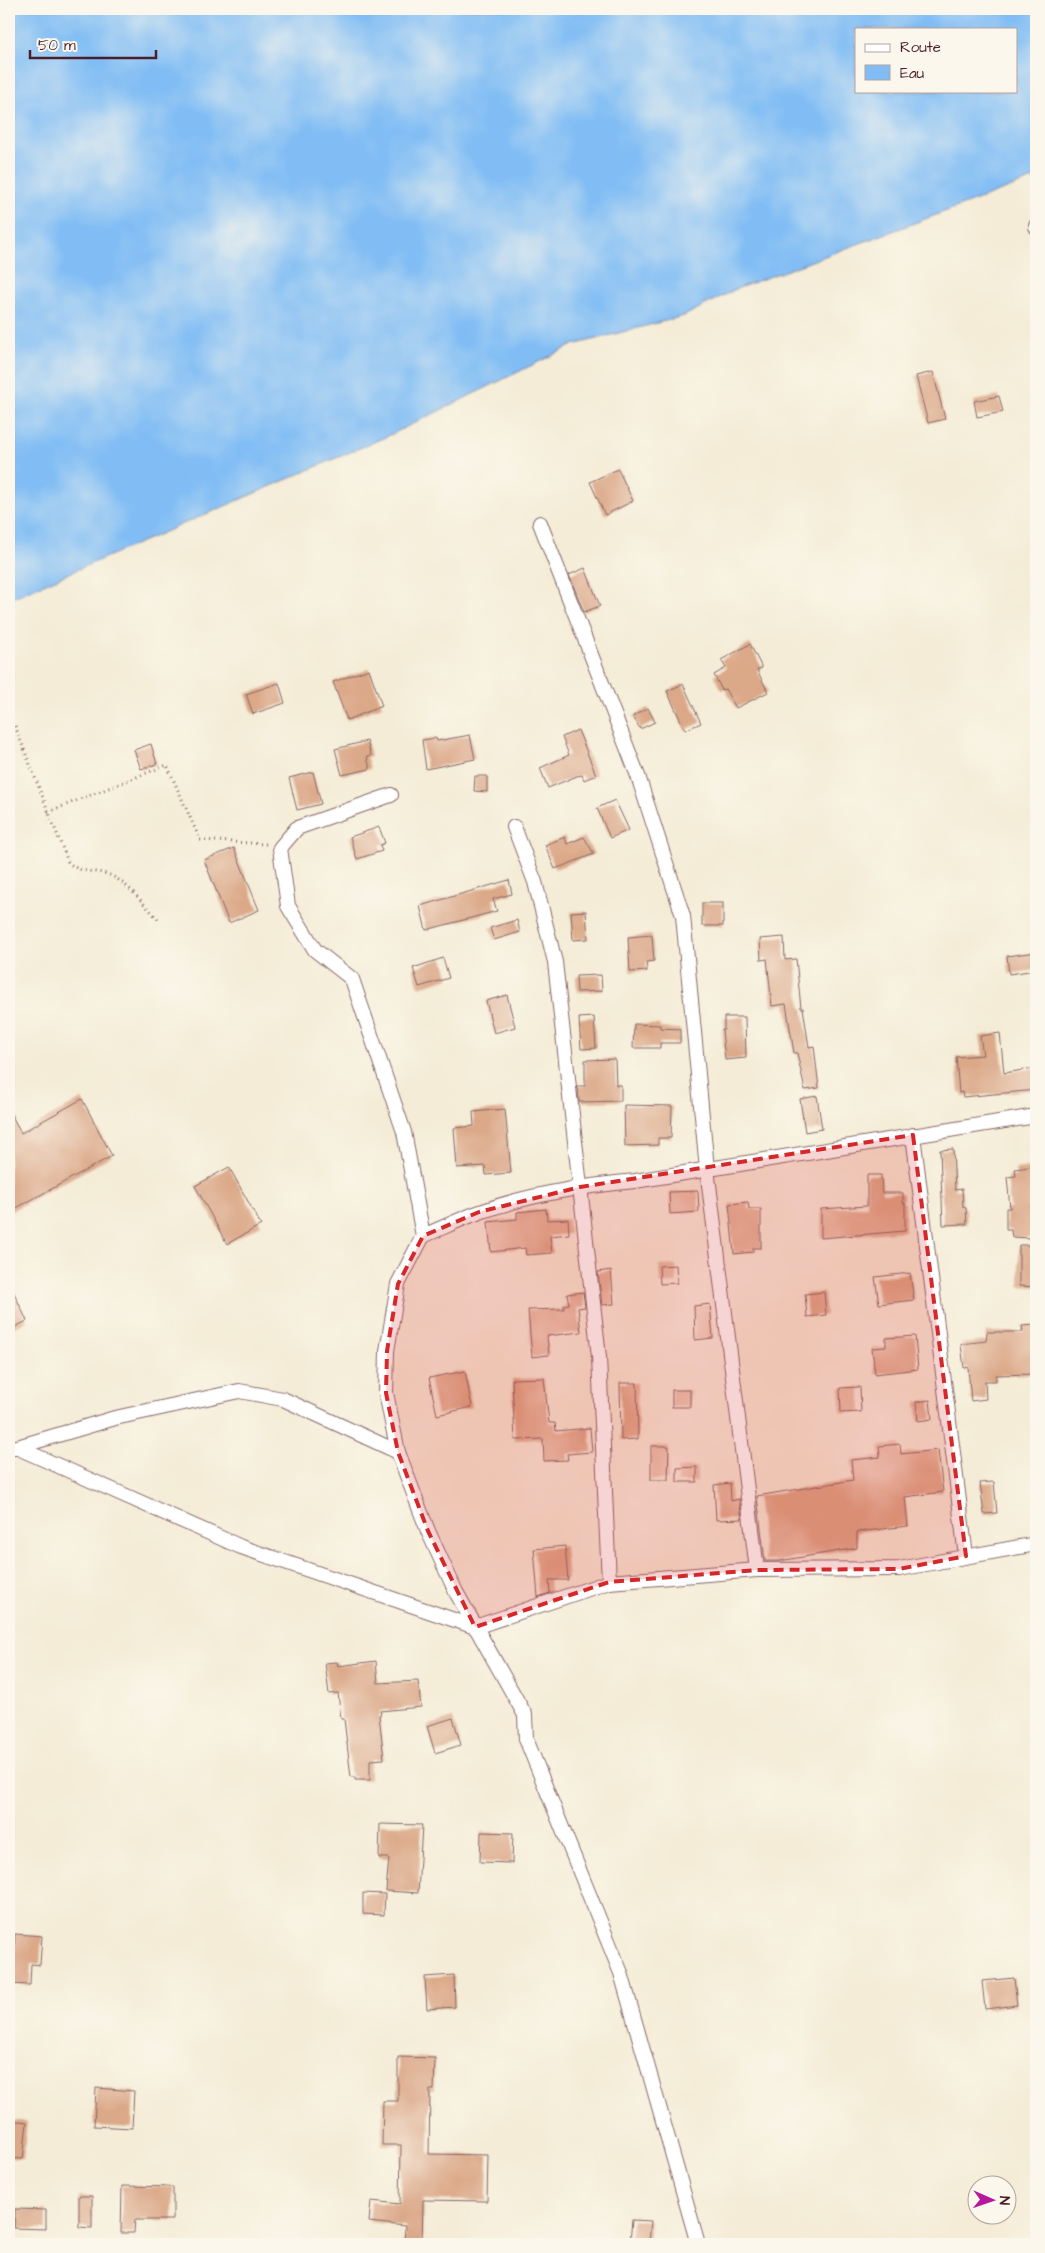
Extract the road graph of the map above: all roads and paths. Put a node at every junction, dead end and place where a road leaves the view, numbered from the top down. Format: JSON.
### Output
{"nodes":[{"id":1,"x":540,"y":523,"type":"dead end"},
{"id":2,"x":15,"y":726,"type":"dead end"},
{"id":3,"x":391,"y":795,"type":"dead end"},
{"id":4,"x":48,"y":812,"type":"junction"},
{"id":5,"x":514,"y":827,"type":"dead end"},
{"id":6,"x":280,"y":848,"type":"junction"},
{"id":7,"x":159,"y":920,"type":"dead end"},
{"id":8,"x":1036,"y":1116,"type":"edge"},
{"id":9,"x":913,"y":1135,"type":"junction"},
{"id":10,"x":707,"y":1169,"type":"junction"},
{"id":11,"x":580,"y":1187,"type":"junction"},
{"id":12,"x":423,"y":1236,"type":"junction"},
{"id":13,"x":13,"y":1448,"type":"edge"},
{"id":14,"x":398,"y":1452,"type":"junction"},
{"id":15,"x":1036,"y":1544,"type":"edge"},
{"id":16,"x":966,"y":1556,"type":"junction"},
{"id":17,"x":757,"y":1570,"type":"junction"},
{"id":18,"x":609,"y":1582,"type":"junction"},
{"id":19,"x":475,"y":1627,"type":"junction"},
{"id":20,"x":1036,"y":2018,"type":"edge"},
{"id":21,"x":1036,"y":2034,"type":"edge"},
{"id":22,"x":698,"y":2244,"type":"edge"}],
"edges":[{"from":1,"to":10,"type":"street"},
{"from":2,"to":4,"type":"path"},
{"from":3,"to":6,"type":"street"},
{"from":4,"to":6,"type":"path"},
{"from":4,"to":7,"type":"path"},
{"from":5,"to":11,"type":"street"},
{"from":6,"to":12,"type":"street"},
{"from":8,"to":9,"type":"street"},
{"from":9,"to":10,"type":"street"},
{"from":9,"to":16,"type":"street"},
{"from":10,"to":11,"type":"street"},
{"from":10,"to":17,"type":"street"},
{"from":11,"to":12,"type":"street"},
{"from":11,"to":18,"type":"street"},
{"from":12,"to":14,"type":"street"},
{"from":13,"to":14,"type":"street"},
{"from":13,"to":19,"type":"street"},
{"from":14,"to":19,"type":"street"},
{"from":15,"to":16,"type":"street"},
{"from":16,"to":17,"type":"street"},
{"from":17,"to":18,"type":"street"},
{"from":18,"to":19,"type":"street"},
{"from":19,"to":22,"type":"street"},
{"from":20,"to":21,"type":"path"}]}
